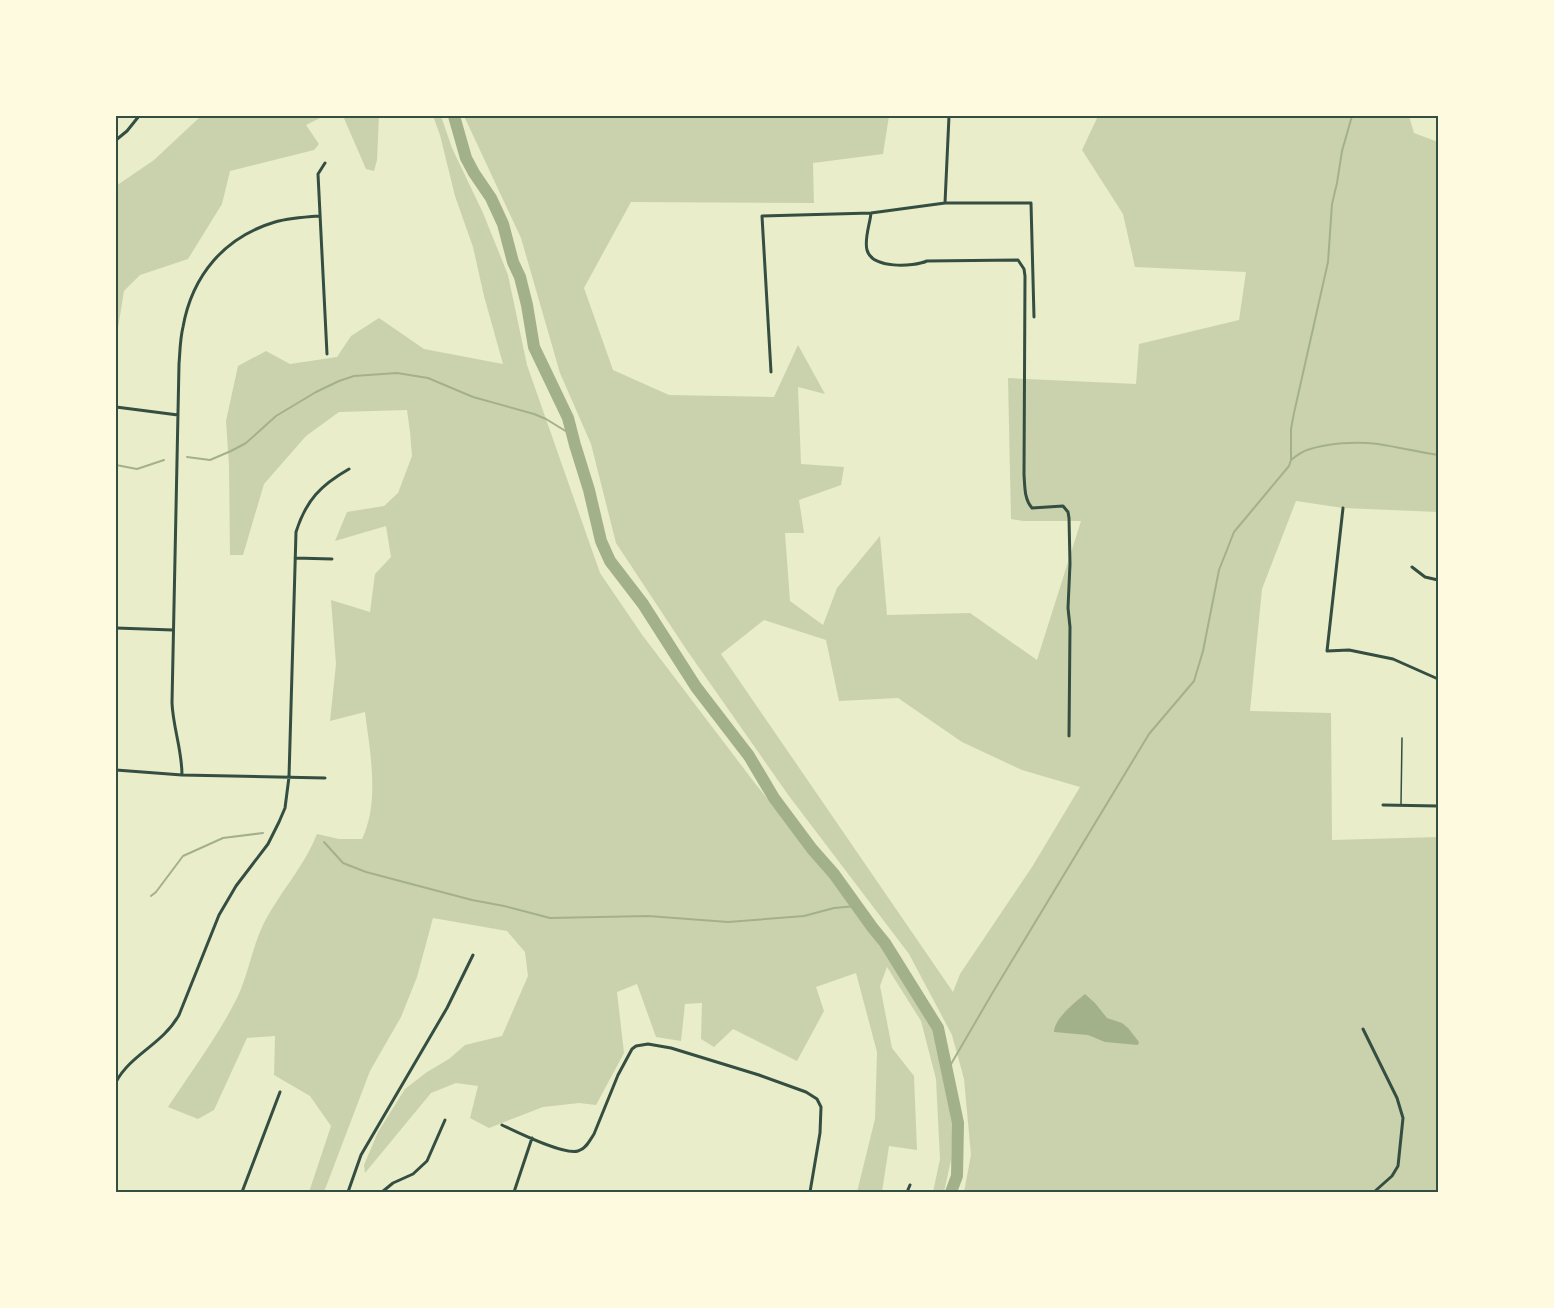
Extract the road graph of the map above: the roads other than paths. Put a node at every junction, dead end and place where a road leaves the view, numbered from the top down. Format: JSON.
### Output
{"nodes":[{"id":1,"x":140,"y":116,"type":"edge"},
{"id":2,"x":949,"y":116,"type":"edge"},
{"id":3,"x":116,"y":140,"type":"edge"},
{"id":4,"x":325,"y":163,"type":"dead end"},
{"id":5,"x":945,"y":202,"type":"junction"},
{"id":6,"x":871,"y":213,"type":"junction"},
{"id":7,"x":320,"y":216,"type":"junction"},
{"id":8,"x":1034,"y":317,"type":"dead end"},
{"id":9,"x":327,"y":354,"type":"dead end"},
{"id":10,"x":771,"y":372,"type":"dead end"},
{"id":11,"x":116,"y":407,"type":"edge"},
{"id":12,"x":178,"y":415,"type":"junction"},
{"id":13,"x":350,"y":469,"type":"dead end"},
{"id":14,"x":1343,"y":508,"type":"dead end"},
{"id":15,"x":295,"y":558,"type":"junction"},
{"id":16,"x":332,"y":559,"type":"dead end"},
{"id":17,"x":1412,"y":567,"type":"dead end"},
{"id":18,"x":1438,"y":580,"type":"edge"},
{"id":19,"x":116,"y":628,"type":"edge"},
{"id":20,"x":173,"y":630,"type":"junction"},
{"id":21,"x":1438,"y":679,"type":"edge"},
{"id":22,"x":1069,"y":736,"type":"dead end"},
{"id":23,"x":1402,"y":738,"type":"dead end"},
{"id":24,"x":116,"y":770,"type":"edge"},
{"id":25,"x":182,"y":775,"type":"junction"},
{"id":26,"x":289,"y":777,"type":"junction"},
{"id":27,"x":325,"y":778,"type":"dead end"},
{"id":28,"x":1383,"y":805,"type":"dead end"},
{"id":29,"x":1401,"y":806,"type":"junction"},
{"id":30,"x":1438,"y":806,"type":"edge"},
{"id":31,"x":473,"y":955,"type":"dead end"},
{"id":32,"x":1363,"y":1029,"type":"dead end"},
{"id":33,"x":116,"y":1082,"type":"edge"},
{"id":34,"x":280,"y":1092,"type":"dead end"},
{"id":35,"x":445,"y":1120,"type":"dead end"},
{"id":36,"x":502,"y":1125,"type":"dead end"},
{"id":37,"x":532,"y":1138,"type":"junction"},
{"id":38,"x":910,"y":1185,"type":"dead end"},
{"id":39,"x":242,"y":1192,"type":"edge"},
{"id":40,"x":348,"y":1192,"type":"edge"},
{"id":41,"x":382,"y":1192,"type":"edge"},
{"id":42,"x":514,"y":1192,"type":"edge"},
{"id":43,"x":810,"y":1192,"type":"edge"},
{"id":44,"x":907,"y":1192,"type":"edge"},
{"id":45,"x":1374,"y":1192,"type":"edge"}],
"edges":[{"from":1,"to":3,"type":"street"},
{"from":2,"to":5,"type":"street"},
{"from":4,"to":7,"type":"street"},
{"from":5,"to":6,"type":"street"},
{"from":5,"to":8,"type":"street"},
{"from":6,"to":10,"type":"street"},
{"from":6,"to":22,"type":"street"},
{"from":7,"to":9,"type":"street"},
{"from":7,"to":12,"type":"street"},
{"from":11,"to":12,"type":"street"},
{"from":12,"to":20,"type":"street"},
{"from":13,"to":15,"type":"street"},
{"from":14,"to":21,"type":"street"},
{"from":15,"to":16,"type":"street"},
{"from":15,"to":26,"type":"street"},
{"from":17,"to":18,"type":"street"},
{"from":19,"to":20,"type":"street"},
{"from":20,"to":25,"type":"street"},
{"from":23,"to":29,"type":"lane"},
{"from":24,"to":25,"type":"street"},
{"from":25,"to":26,"type":"street"},
{"from":26,"to":27,"type":"street"},
{"from":26,"to":33,"type":"street"},
{"from":28,"to":29,"type":"street"},
{"from":29,"to":30,"type":"street"},
{"from":31,"to":40,"type":"street"},
{"from":32,"to":45,"type":"street"},
{"from":34,"to":39,"type":"street"},
{"from":35,"to":41,"type":"street"},
{"from":36,"to":37,"type":"street"},
{"from":37,"to":42,"type":"street"},
{"from":37,"to":43,"type":"street"},
{"from":38,"to":44,"type":"street"}]}
